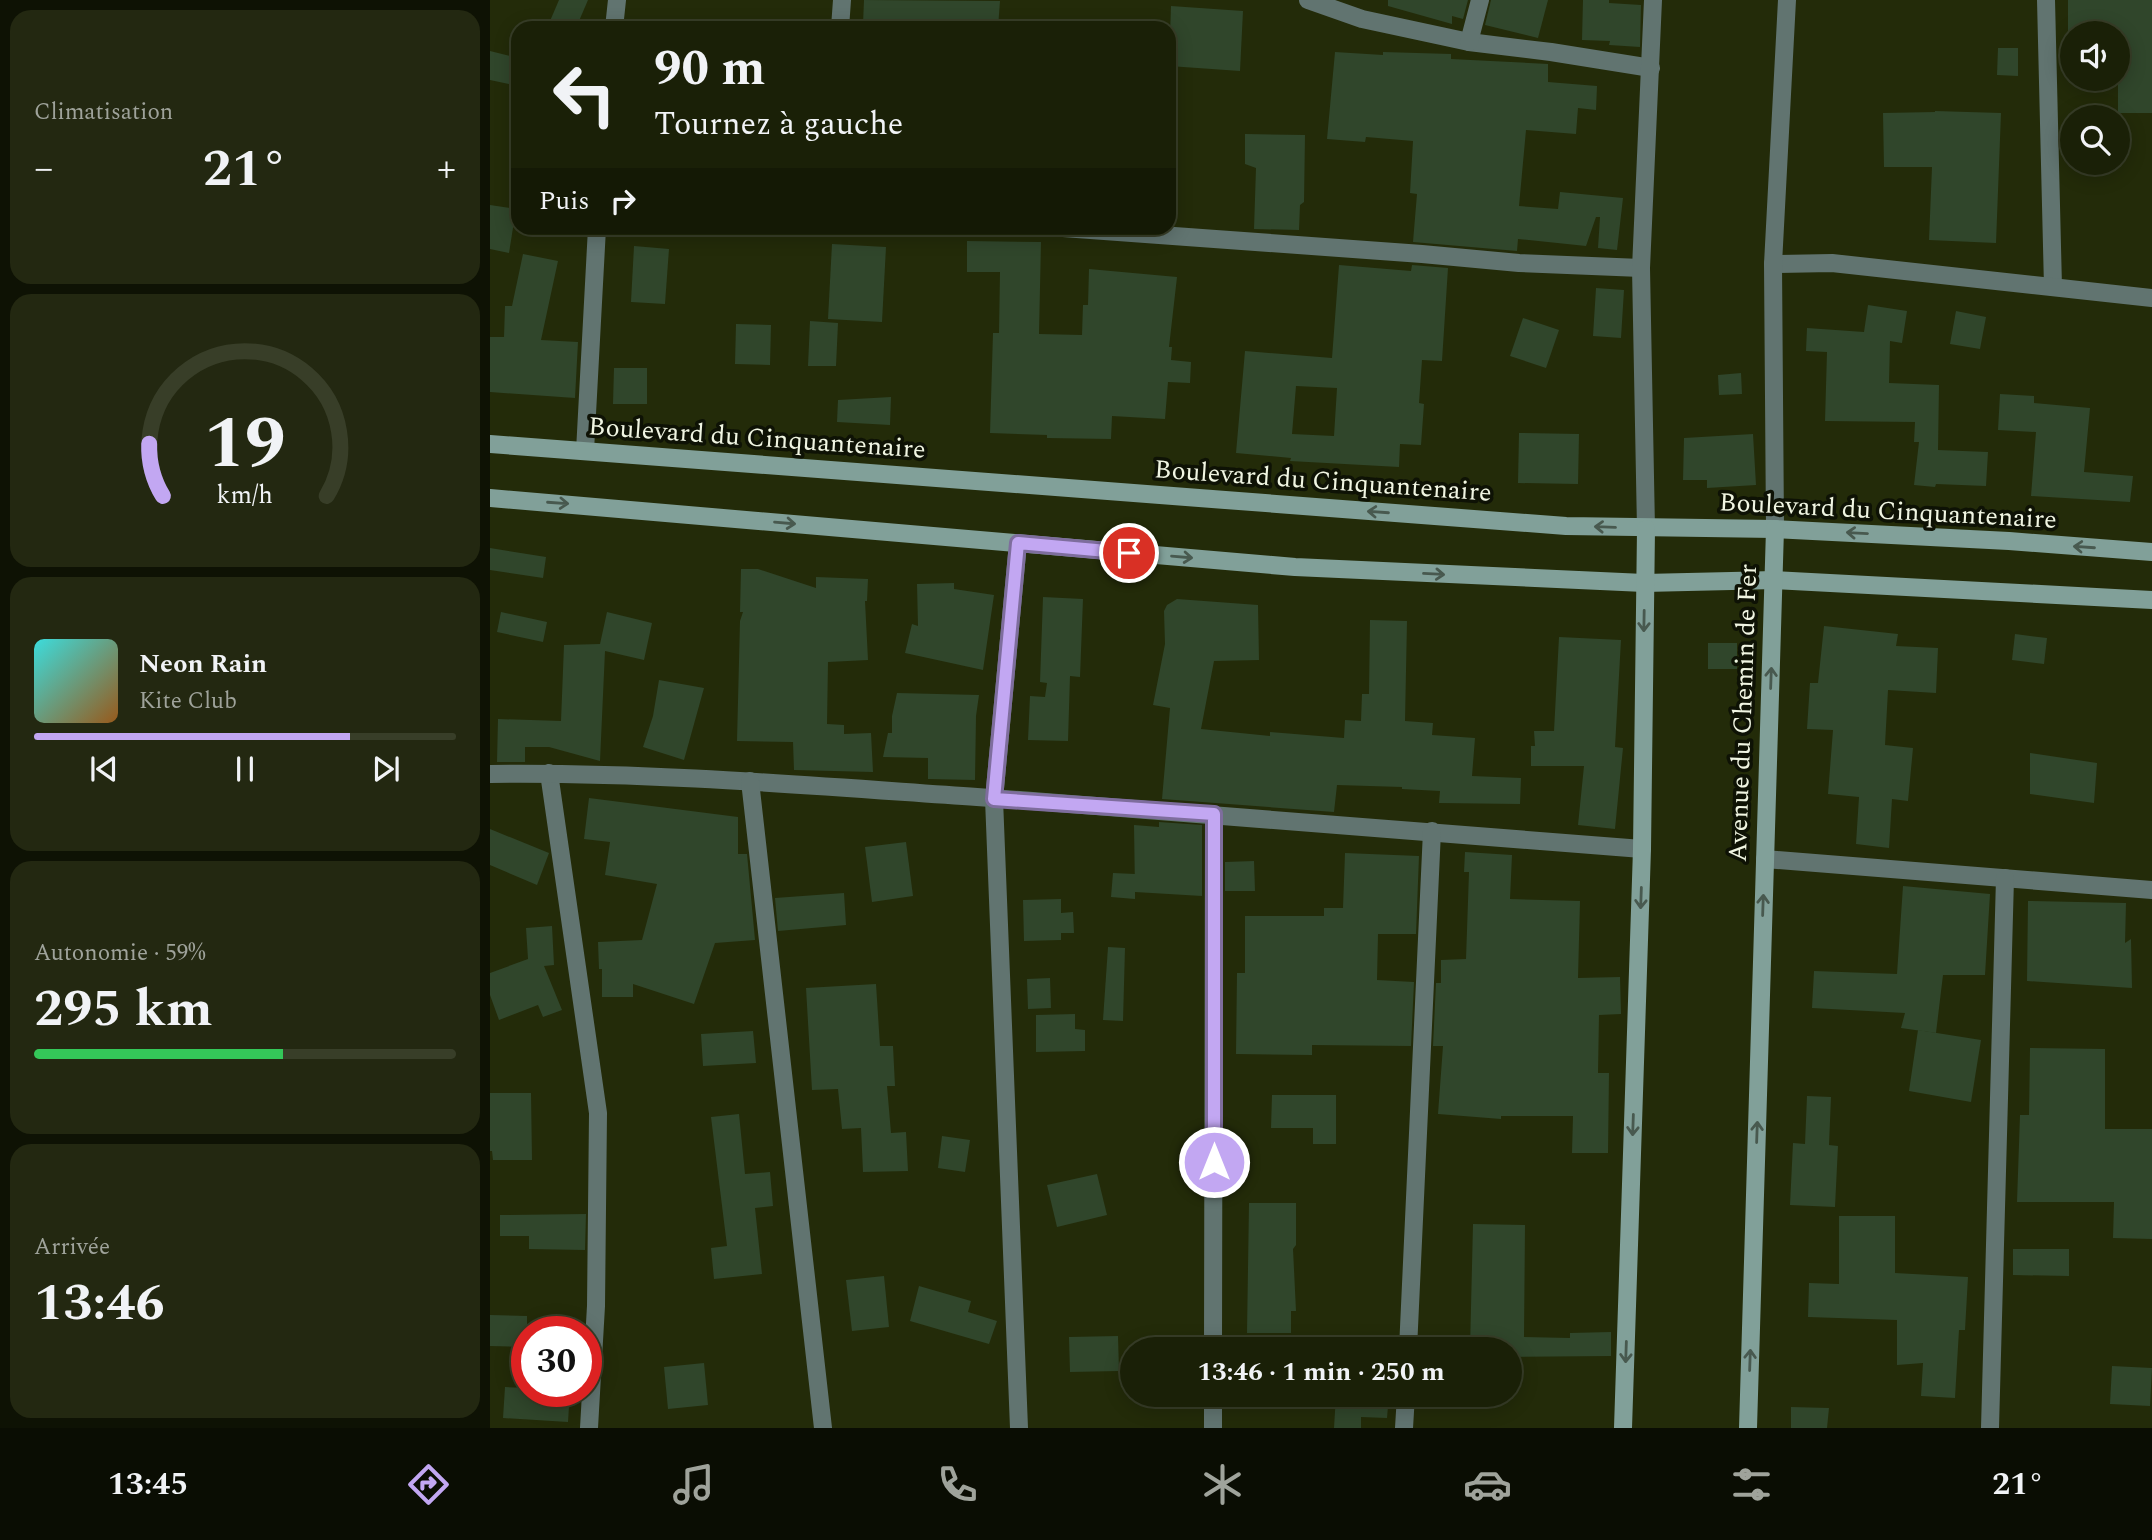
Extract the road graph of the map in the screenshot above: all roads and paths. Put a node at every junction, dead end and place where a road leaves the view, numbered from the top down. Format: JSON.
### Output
{"nodes":[{"id":1,"x":617,"y":0,"type":"edge"},
{"id":2,"x":842,"y":0,"type":"edge"},
{"id":3,"x":1308,"y":0,"type":"edge"},
{"id":4,"x":1480,"y":0,"type":"edge"},
{"id":5,"x":1653,"y":0,"type":"edge"},
{"id":6,"x":1787,"y":0,"type":"edge"},
{"id":7,"x":2046,"y":0,"type":"edge"},
{"id":8,"x":615,"y":21,"type":"edge"},
{"id":9,"x":840,"y":21,"type":"edge"},
{"id":10,"x":1469,"y":42,"type":"junction"},
{"id":11,"x":1651,"y":68,"type":"junction"},
{"id":12,"x":597,"y":235,"type":"edge"},
{"id":13,"x":1160,"y":235,"type":"edge"},
{"id":14,"x":1773,"y":264,"type":"junction"},
{"id":15,"x":1641,"y":268,"type":"junction"},
{"id":16,"x":2053,"y":287,"type":"junction"},
{"id":17,"x":2152,"y":298,"type":"edge"},
{"id":18,"x":490,"y":444,"type":"edge"},
{"id":19,"x":586,"y":451,"type":"junction"},
{"id":20,"x":490,"y":498,"type":"edge"},
{"id":21,"x":1646,"y":528,"type":"junction"},
{"id":22,"x":1775,"y":529,"type":"junction"},
{"id":23,"x":1018,"y":543,"type":"junction"},
{"id":24,"x":2152,"y":552,"type":"edge"},
{"id":25,"x":1775,"y":580,"type":"junction"},
{"id":26,"x":1644,"y":583,"type":"junction"},
{"id":27,"x":2152,"y":600,"type":"edge"},
{"id":28,"x":490,"y":774,"type":"edge"},
{"id":29,"x":549,"y":774,"type":"junction"},
{"id":30,"x":750,"y":781,"type":"junction"},
{"id":31,"x":994,"y":799,"type":"junction"},
{"id":32,"x":1214,"y":814,"type":"junction"},
{"id":33,"x":1432,"y":831,"type":"junction"},
{"id":34,"x":1642,"y":849,"type":"junction"},
{"id":35,"x":1765,"y":859,"type":"junction"},
{"id":36,"x":2005,"y":878,"type":"junction"},
{"id":37,"x":2152,"y":890,"type":"edge"},
{"id":38,"x":1213,"y":1337,"type":"edge"},
{"id":39,"x":1409,"y":1337,"type":"edge"},
{"id":40,"x":1213,"y":1407,"type":"edge"},
{"id":41,"x":1405,"y":1407,"type":"edge"},
{"id":42,"x":589,"y":1428,"type":"edge"},
{"id":43,"x":823,"y":1428,"type":"edge"},
{"id":44,"x":1019,"y":1428,"type":"edge"},
{"id":45,"x":1213,"y":1428,"type":"edge"},
{"id":46,"x":1404,"y":1428,"type":"edge"},
{"id":47,"x":1623,"y":1428,"type":"edge"},
{"id":48,"x":1748,"y":1428,"type":"edge"},
{"id":49,"x":1990,"y":1428,"type":"edge"}],
"edges":[{"from":1,"to":8,"type":"street"},
{"from":2,"to":9,"type":"street"},
{"from":3,"to":10,"type":"street"},
{"from":4,"to":10,"type":"street"},
{"from":5,"to":11,"type":"street"},
{"from":6,"to":14,"type":"street","name":"Avenue du Chemin de Fer"},
{"from":7,"to":16,"type":"street"},
{"from":10,"to":11,"type":"street"},
{"from":11,"to":15,"type":"street"},
{"from":12,"to":19,"type":"street"},
{"from":13,"to":15,"type":"street"},
{"from":14,"to":16,"type":"street"},
{"from":14,"to":22,"type":"street","name":"Avenue du Chemin de Fer"},
{"from":15,"to":21,"type":"street"},
{"from":16,"to":17,"type":"street"},
{"from":18,"to":19,"type":"main road","name":"Boulevard du Cinquantenaire"},
{"from":21,"to":19,"type":"main road","name":"Boulevard du Cinquantenaire","one_way":true},
{"from":20,"to":23,"type":"main road","one_way":true},
{"from":21,"to":22,"type":"main road","name":"Boulevard du Cinquantenaire"},
{"from":21,"to":26,"type":"main road"},
{"from":24,"to":22,"type":"main road","name":"Boulevard du Cinquantenaire","one_way":true},
{"from":22,"to":25,"type":"main road","name":"Avenue du Chemin de Fer"},
{"from":23,"to":26,"type":"main road","one_way":true},
{"from":23,"to":31,"type":"street"},
{"from":25,"to":26,"type":"main road"},
{"from":25,"to":27,"type":"main road"},
{"from":35,"to":25,"type":"main road","name":"Avenue du Chemin de Fer","one_way":true},
{"from":26,"to":34,"type":"main road","one_way":true},
{"from":28,"to":29,"type":"street"},
{"from":29,"to":30,"type":"street"},
{"from":29,"to":42,"type":"street"},
{"from":30,"to":31,"type":"street"},
{"from":30,"to":43,"type":"street"},
{"from":31,"to":32,"type":"street"},
{"from":31,"to":44,"type":"street"},
{"from":32,"to":33,"type":"street"},
{"from":32,"to":38,"type":"street"},
{"from":33,"to":34,"type":"street"},
{"from":33,"to":39,"type":"street"},
{"from":34,"to":47,"type":"main road","one_way":true},
{"from":35,"to":36,"type":"street"},
{"from":48,"to":35,"type":"main road","name":"Avenue du Chemin de Fer","one_way":true},
{"from":36,"to":37,"type":"street"},
{"from":36,"to":49,"type":"street"},
{"from":40,"to":45,"type":"street"},
{"from":41,"to":46,"type":"street"}]}
